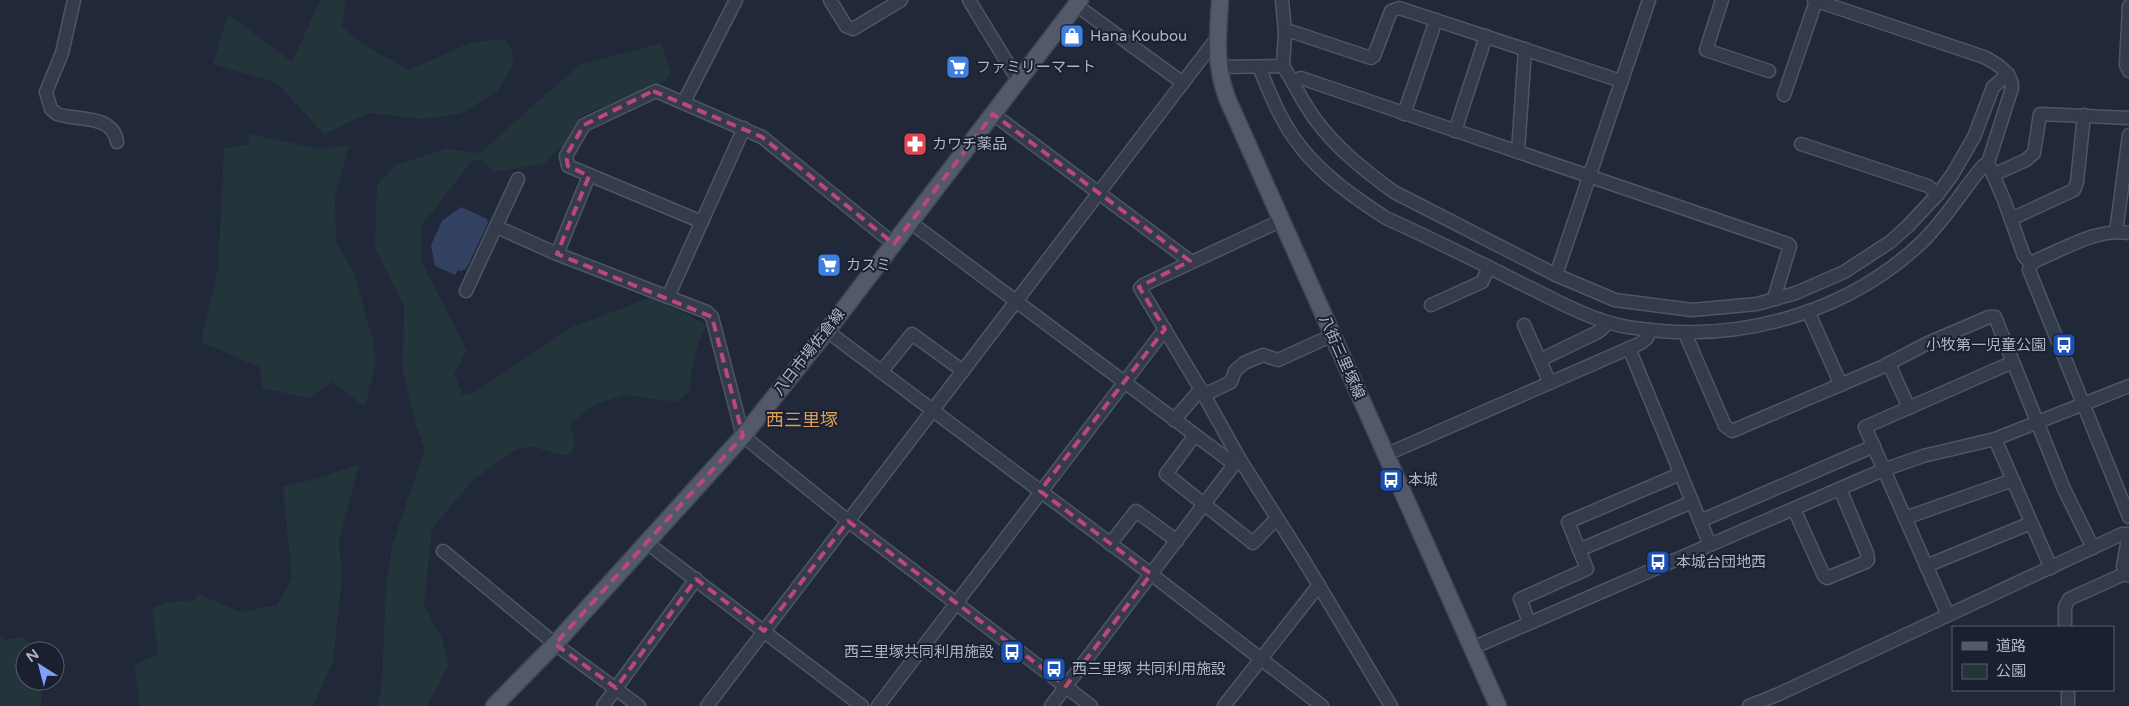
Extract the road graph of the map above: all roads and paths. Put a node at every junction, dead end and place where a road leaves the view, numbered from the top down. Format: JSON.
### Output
{"nodes":[{"id":1,"x":74,"y":0,"type":"edge"},
{"id":2,"x":736,"y":0,"type":"edge"},
{"id":3,"x":830,"y":0,"type":"edge"},
{"id":4,"x":900,"y":0,"type":"edge"},
{"id":5,"x":970,"y":0,"type":"edge"},
{"id":6,"x":1220,"y":0,"type":"edge"},
{"id":7,"x":1282,"y":0,"type":"edge"},
{"id":8,"x":1649,"y":0,"type":"edge"},
{"id":9,"x":1722,"y":0,"type":"edge"},
{"id":10,"x":1815,"y":0,"type":"edge"},
{"id":11,"x":1078,"y":3,"type":"edge"},
{"id":12,"x":2129,"y":6,"type":"edge"},
{"id":13,"x":1436,"y":20,"type":"junction"},
{"id":14,"x":2128,"y":25,"type":"edge"},
{"id":15,"x":1285,"y":32,"type":"junction"},
{"id":16,"x":1486,"y":36,"type":"junction"},
{"id":17,"x":1217,"y":38,"type":"junction"},
{"id":18,"x":1525,"y":50,"type":"junction"},
{"id":19,"x":1283,"y":66,"type":"junction"},
{"id":20,"x":1218,"y":67,"type":"junction"},
{"id":21,"x":1259,"y":67,"type":"junction"},
{"id":22,"x":1768,"y":71,"type":"dead end"},
{"id":23,"x":2129,"y":71,"type":"edge"},
{"id":24,"x":2008,"y":74,"type":"junction"},
{"id":25,"x":1018,"y":80,"type":"junction"},
{"id":26,"x":1293,"y":81,"type":"junction"},
{"id":27,"x":1621,"y":82,"type":"junction"},
{"id":28,"x":1183,"y":83,"type":"junction"},
{"id":29,"x":1784,"y":95,"type":"dead end"},
{"id":30,"x":684,"y":102,"type":"junction"},
{"id":31,"x":993,"y":114,"type":"junction"},
{"id":32,"x":1404,"y":114,"type":"junction"},
{"id":33,"x":2084,"y":115,"type":"junction"},
{"id":34,"x":2129,"y":118,"type":"edge"},
{"id":35,"x":744,"y":128,"type":"junction"},
{"id":36,"x":1455,"y":132,"type":"junction"},
{"id":37,"x":2129,"y":135,"type":"edge"},
{"id":38,"x":117,"y":142,"type":"dead end"},
{"id":39,"x":1801,"y":144,"type":"dead end"},
{"id":40,"x":1518,"y":152,"type":"junction"},
{"id":41,"x":1990,"y":169,"type":"junction"},
{"id":42,"x":589,"y":176,"type":"junction"},
{"id":43,"x":1591,"y":178,"type":"junction"},
{"id":44,"x":518,"y":179,"type":"dead end"},
{"id":45,"x":1099,"y":193,"type":"junction"},
{"id":46,"x":1938,"y":194,"type":"junction"},
{"id":47,"x":2011,"y":219,"type":"junction"},
{"id":48,"x":1282,"y":220,"type":"junction"},
{"id":49,"x":702,"y":222,"type":"junction"},
{"id":50,"x":910,"y":222,"type":"junction"},
{"id":51,"x":497,"y":227,"type":"junction"},
{"id":52,"x":2116,"y":232,"type":"junction"},
{"id":53,"x":2129,"y":233,"type":"edge"},
{"id":54,"x":894,"y":244,"type":"junction"},
{"id":55,"x":557,"y":254,"type":"junction"},
{"id":56,"x":1190,"y":261,"type":"junction"},
{"id":57,"x":2031,"y":264,"type":"junction"},
{"id":58,"x":1489,"y":267,"type":"junction"},
{"id":59,"x":1556,"y":275,"type":"junction"},
{"id":60,"x":466,"y":291,"type":"dead end"},
{"id":61,"x":668,"y":297,"type":"junction"},
{"id":62,"x":1776,"y":299,"type":"junction"},
{"id":63,"x":1016,"y":301,"type":"junction"},
{"id":64,"x":1432,"y":305,"type":"dead end"},
{"id":65,"x":1808,"y":311,"type":"junction"},
{"id":66,"x":1605,"y":322,"type":"junction"},
{"id":67,"x":1524,"y":325,"type":"dead end"},
{"id":68,"x":1165,"y":329,"type":"junction"},
{"id":69,"x":1650,"y":330,"type":"junction"},
{"id":70,"x":827,"y":331,"type":"junction"},
{"id":71,"x":1687,"y":333,"type":"junction"},
{"id":72,"x":1333,"y":335,"type":"junction"},
{"id":73,"x":1629,"y":348,"type":"junction"},
{"id":74,"x":1540,"y":360,"type":"junction"},
{"id":75,"x":2012,"y":362,"type":"junction"},
{"id":76,"x":1889,"y":364,"type":"junction"},
{"id":77,"x":963,"y":371,"type":"junction"},
{"id":78,"x":881,"y":372,"type":"junction"},
{"id":79,"x":1123,"y":382,"type":"junction"},
{"id":80,"x":1550,"y":383,"type":"junction"},
{"id":81,"x":1841,"y":384,"type":"junction"},
{"id":82,"x":2129,"y":386,"type":"edge"},
{"id":83,"x":1203,"y":392,"type":"junction"},
{"id":84,"x":2083,"y":404,"type":"junction"},
{"id":85,"x":1909,"y":408,"type":"junction"},
{"id":86,"x":932,"y":411,"type":"junction"},
{"id":87,"x":1174,"y":420,"type":"junction"},
{"id":88,"x":2038,"y":422,"type":"junction"},
{"id":89,"x":1195,"y":435,"type":"junction"},
{"id":90,"x":743,"y":436,"type":"junction"},
{"id":91,"x":1995,"y":439,"type":"junction"},
{"id":92,"x":1874,"y":446,"type":"junction"},
{"id":93,"x":1385,"y":454,"type":"junction"},
{"id":94,"x":1236,"y":461,"type":"junction"},
{"id":95,"x":1884,"y":470,"type":"junction"},
{"id":96,"x":1680,"y":474,"type":"junction"},
{"id":97,"x":2013,"y":480,"type":"junction"},
{"id":98,"x":1840,"y":489,"type":"junction"},
{"id":99,"x":1040,"y":491,"type":"junction"},
{"id":100,"x":1692,"y":502,"type":"junction"},
{"id":101,"x":1203,"y":505,"type":"junction"},
{"id":102,"x":1794,"y":509,"type":"junction"},
{"id":103,"x":2128,"y":515,"type":"edge"},
{"id":104,"x":1277,"y":518,"type":"junction"},
{"id":105,"x":1905,"y":518,"type":"junction"},
{"id":106,"x":848,"y":521,"type":"junction"},
{"id":107,"x":1700,"y":521,"type":"junction"},
{"id":108,"x":2032,"y":523,"type":"junction"},
{"id":109,"x":2129,"y":534,"type":"edge"},
{"id":110,"x":1176,"y":541,"type":"junction"},
{"id":111,"x":648,"y":543,"type":"junction"},
{"id":112,"x":1110,"y":544,"type":"junction"},
{"id":113,"x":1710,"y":545,"type":"junction"},
{"id":114,"x":2093,"y":548,"type":"junction"},
{"id":115,"x":1579,"y":550,"type":"junction"},
{"id":116,"x":442,"y":551,"type":"dead end"},
{"id":117,"x":1926,"y":566,"type":"junction"},
{"id":118,"x":2051,"y":568,"type":"junction"},
{"id":119,"x":1152,"y":574,"type":"junction"},
{"id":120,"x":2127,"y":575,"type":"edge"},
{"id":121,"x":696,"y":580,"type":"junction"},
{"id":122,"x":1318,"y":585,"type":"junction"},
{"id":123,"x":956,"y":603,"type":"junction"},
{"id":124,"x":1948,"y":615,"type":"junction"},
{"id":125,"x":1529,"y":622,"type":"junction"},
{"id":126,"x":2065,"y":626,"type":"edge"},
{"id":127,"x":764,"y":631,"type":"junction"},
{"id":128,"x":555,"y":644,"type":"junction"},
{"id":129,"x":1472,"y":648,"type":"junction"},
{"id":130,"x":1260,"y":659,"type":"junction"},
{"id":131,"x":1066,"y":686,"type":"junction"},
{"id":132,"x":616,"y":688,"type":"junction"},
{"id":133,"x":2068,"y":691,"type":"edge"},
{"id":134,"x":494,"y":706,"type":"edge"},
{"id":135,"x":603,"y":706,"type":"edge"},
{"id":136,"x":639,"y":706,"type":"edge"},
{"id":137,"x":707,"y":706,"type":"edge"},
{"id":138,"x":862,"y":706,"type":"edge"},
{"id":139,"x":878,"y":706,"type":"edge"},
{"id":140,"x":1051,"y":706,"type":"edge"},
{"id":141,"x":1092,"y":706,"type":"edge"},
{"id":142,"x":1224,"y":706,"type":"edge"},
{"id":143,"x":1322,"y":706,"type":"edge"},
{"id":144,"x":1391,"y":706,"type":"edge"},
{"id":145,"x":1498,"y":706,"type":"edge"},
{"id":146,"x":1748,"y":706,"type":"edge"},
{"id":147,"x":2068,"y":706,"type":"edge"}],
"edges":[{"from":1,"to":38,"type":"street"},
{"from":2,"to":30,"type":"street"},
{"from":3,"to":4,"type":"street"},
{"from":5,"to":25,"type":"street"},
{"from":6,"to":17,"type":"main road","name":"八街三里塚線"},
{"from":7,"to":15,"type":"street"},
{"from":8,"to":27,"type":"street"},
{"from":9,"to":22,"type":"street"},
{"from":10,"to":24,"type":"street"},
{"from":10,"to":29,"type":"street"},
{"from":11,"to":25,"type":"main road","name":"八日市場佐倉線"},
{"from":11,"to":28,"type":"street"},
{"from":12,"to":14,"type":"street"},
{"from":13,"to":15,"type":"street"},
{"from":13,"to":16,"type":"street"},
{"from":13,"to":32,"type":"street"},
{"from":14,"to":23,"type":"street"},
{"from":15,"to":19,"type":"street"},
{"from":16,"to":18,"type":"street"},
{"from":16,"to":36,"type":"street"},
{"from":17,"to":20,"type":"main road","name":"八街三里塚線"},
{"from":17,"to":28,"type":"street"},
{"from":18,"to":27,"type":"street"},
{"from":18,"to":40,"type":"street"},
{"from":19,"to":21,"type":"street"},
{"from":19,"to":26,"type":"street"},
{"from":20,"to":21,"type":"street"},
{"from":20,"to":48,"type":"main road","name":"八街三里塚線"},
{"from":21,"to":58,"type":"street"},
{"from":24,"to":41,"type":"street"},
{"from":24,"to":46,"type":"street"},
{"from":25,"to":31,"type":"main road","name":"八日市場佐倉線"},
{"from":26,"to":32,"type":"street"},
{"from":26,"to":59,"type":"street"},
{"from":27,"to":43,"type":"street"},
{"from":28,"to":45,"type":"street"},
{"from":30,"to":35,"type":"street"},
{"from":30,"to":42,"type":"street"},
{"from":31,"to":45,"type":"street"},
{"from":31,"to":50,"type":"main road","name":"八日市場佐倉線"},
{"from":32,"to":36,"type":"street"},
{"from":33,"to":34,"type":"street"},
{"from":33,"to":41,"type":"street"},
{"from":33,"to":47,"type":"street"},
{"from":35,"to":49,"type":"street"},
{"from":35,"to":54,"type":"street"},
{"from":36,"to":40,"type":"street"},
{"from":37,"to":52,"type":"street"},
{"from":39,"to":46,"type":"street"},
{"from":40,"to":43,"type":"street"},
{"from":41,"to":47,"type":"street"},
{"from":41,"to":65,"type":"street"},
{"from":42,"to":49,"type":"street"},
{"from":42,"to":55,"type":"street"},
{"from":43,"to":59,"type":"street"},
{"from":43,"to":62,"type":"street"},
{"from":44,"to":51,"type":"street"},
{"from":45,"to":56,"type":"street"},
{"from":45,"to":63,"type":"street"},
{"from":46,"to":62,"type":"street"},
{"from":47,"to":57,"type":"street"},
{"from":48,"to":56,"type":"street"},
{"from":48,"to":72,"type":"main road","name":"八街三里塚線"},
{"from":49,"to":61,"type":"street"},
{"from":50,"to":54,"type":"main road","name":"八日市場佐倉線"},
{"from":50,"to":63,"type":"street"},
{"from":51,"to":55,"type":"street"},
{"from":51,"to":60,"type":"street"},
{"from":52,"to":53,"type":"street"},
{"from":52,"to":57,"type":"street"},
{"from":54,"to":70,"type":"main road","name":"八日市場佐倉線"},
{"from":55,"to":61,"type":"street"},
{"from":56,"to":68,"type":"street"},
{"from":57,"to":84,"type":"street"},
{"from":58,"to":64,"type":"street"},
{"from":58,"to":66,"type":"street"},
{"from":59,"to":62,"type":"street"},
{"from":61,"to":90,"type":"street"},
{"from":63,"to":77,"type":"street"},
{"from":63,"to":79,"type":"street"},
{"from":65,"to":71,"type":"street"},
{"from":65,"to":81,"type":"street"},
{"from":66,"to":69,"type":"street"},
{"from":66,"to":74,"type":"street"},
{"from":67,"to":74,"type":"street"},
{"from":68,"to":79,"type":"street"},
{"from":68,"to":83,"type":"street"},
{"from":69,"to":71,"type":"street"},
{"from":69,"to":73,"type":"street"},
{"from":70,"to":78,"type":"street"},
{"from":70,"to":90,"type":"main road","name":"八日市場佐倉線"},
{"from":71,"to":81,"type":"street"},
{"from":72,"to":83,"type":"street"},
{"from":72,"to":93,"type":"main road","name":"八街三里塚線"},
{"from":73,"to":80,"type":"street"},
{"from":73,"to":96,"type":"street"},
{"from":74,"to":80,"type":"street"},
{"from":75,"to":76,"type":"street"},
{"from":75,"to":85,"type":"street"},
{"from":75,"to":88,"type":"street"},
{"from":76,"to":81,"type":"street"},
{"from":76,"to":85,"type":"street"},
{"from":77,"to":78,"type":"street"},
{"from":77,"to":86,"type":"street"},
{"from":78,"to":86,"type":"street"},
{"from":79,"to":87,"type":"street"},
{"from":79,"to":99,"type":"street"},
{"from":80,"to":93,"type":"street"},
{"from":82,"to":84,"type":"street"},
{"from":83,"to":87,"type":"street"},
{"from":83,"to":94,"type":"street"},
{"from":84,"to":88,"type":"street"},
{"from":84,"to":103,"type":"street"},
{"from":85,"to":92,"type":"street"},
{"from":86,"to":99,"type":"street"},
{"from":86,"to":106,"type":"street"},
{"from":87,"to":89,"type":"street"},
{"from":88,"to":91,"type":"street"},
{"from":88,"to":114,"type":"street"},
{"from":89,"to":94,"type":"street"},
{"from":89,"to":101,"type":"street"},
{"from":90,"to":106,"type":"street"},
{"from":90,"to":111,"type":"main road","name":"八日市場佐倉線"},
{"from":91,"to":95,"type":"street"},
{"from":91,"to":97,"type":"street"},
{"from":92,"to":95,"type":"street"},
{"from":92,"to":107,"type":"street"},
{"from":93,"to":129,"type":"main road","name":"八街三里塚線"},
{"from":94,"to":101,"type":"street"},
{"from":94,"to":104,"type":"street"},
{"from":95,"to":98,"type":"street"},
{"from":95,"to":105,"type":"street"},
{"from":96,"to":100,"type":"street"},
{"from":96,"to":115,"type":"street"},
{"from":97,"to":105,"type":"street"},
{"from":97,"to":108,"type":"street"},
{"from":98,"to":102,"type":"street"},
{"from":98,"to":102,"type":"street"},
{"from":99,"to":112,"type":"street"},
{"from":99,"to":123,"type":"street"},
{"from":100,"to":107,"type":"street"},
{"from":100,"to":115,"type":"street"},
{"from":101,"to":104,"type":"street"},
{"from":101,"to":110,"type":"street"},
{"from":102,"to":113,"type":"street"},
{"from":104,"to":122,"type":"street"},
{"from":105,"to":117,"type":"street"},
{"from":106,"to":123,"type":"street"},
{"from":106,"to":127,"type":"street"},
{"from":107,"to":113,"type":"street"},
{"from":108,"to":117,"type":"street"},
{"from":108,"to":118,"type":"street"},
{"from":109,"to":114,"type":"street"},
{"from":109,"to":120,"type":"street"},
{"from":110,"to":112,"type":"street"},
{"from":110,"to":119,"type":"street"},
{"from":111,"to":121,"type":"street"},
{"from":111,"to":128,"type":"main road","name":"八日市場佐倉線"},
{"from":112,"to":119,"type":"street"},
{"from":113,"to":125,"type":"street"},
{"from":114,"to":118,"type":"street"},
{"from":115,"to":125,"type":"street"},
{"from":116,"to":128,"type":"street"},
{"from":117,"to":124,"type":"street"},
{"from":118,"to":124,"type":"street"},
{"from":119,"to":130,"type":"street"},
{"from":119,"to":131,"type":"street"},
{"from":120,"to":126,"type":"street"},
{"from":121,"to":127,"type":"street"},
{"from":121,"to":132,"type":"street"},
{"from":122,"to":130,"type":"street"},
{"from":122,"to":144,"type":"street"},
{"from":123,"to":131,"type":"street"},
{"from":123,"to":139,"type":"street"},
{"from":124,"to":146,"type":"street"},
{"from":125,"to":129,"type":"street"},
{"from":127,"to":137,"type":"street"},
{"from":127,"to":138,"type":"street"},
{"from":128,"to":132,"type":"street"},
{"from":128,"to":134,"type":"main road","name":"八日市場佐倉線"},
{"from":129,"to":145,"type":"main road","name":"八街三里塚線"},
{"from":130,"to":142,"type":"street"},
{"from":130,"to":143,"type":"street"},
{"from":131,"to":140,"type":"street"},
{"from":131,"to":141,"type":"street"},
{"from":132,"to":135,"type":"street"},
{"from":132,"to":136,"type":"street"},
{"from":133,"to":147,"type":"street"}]}
